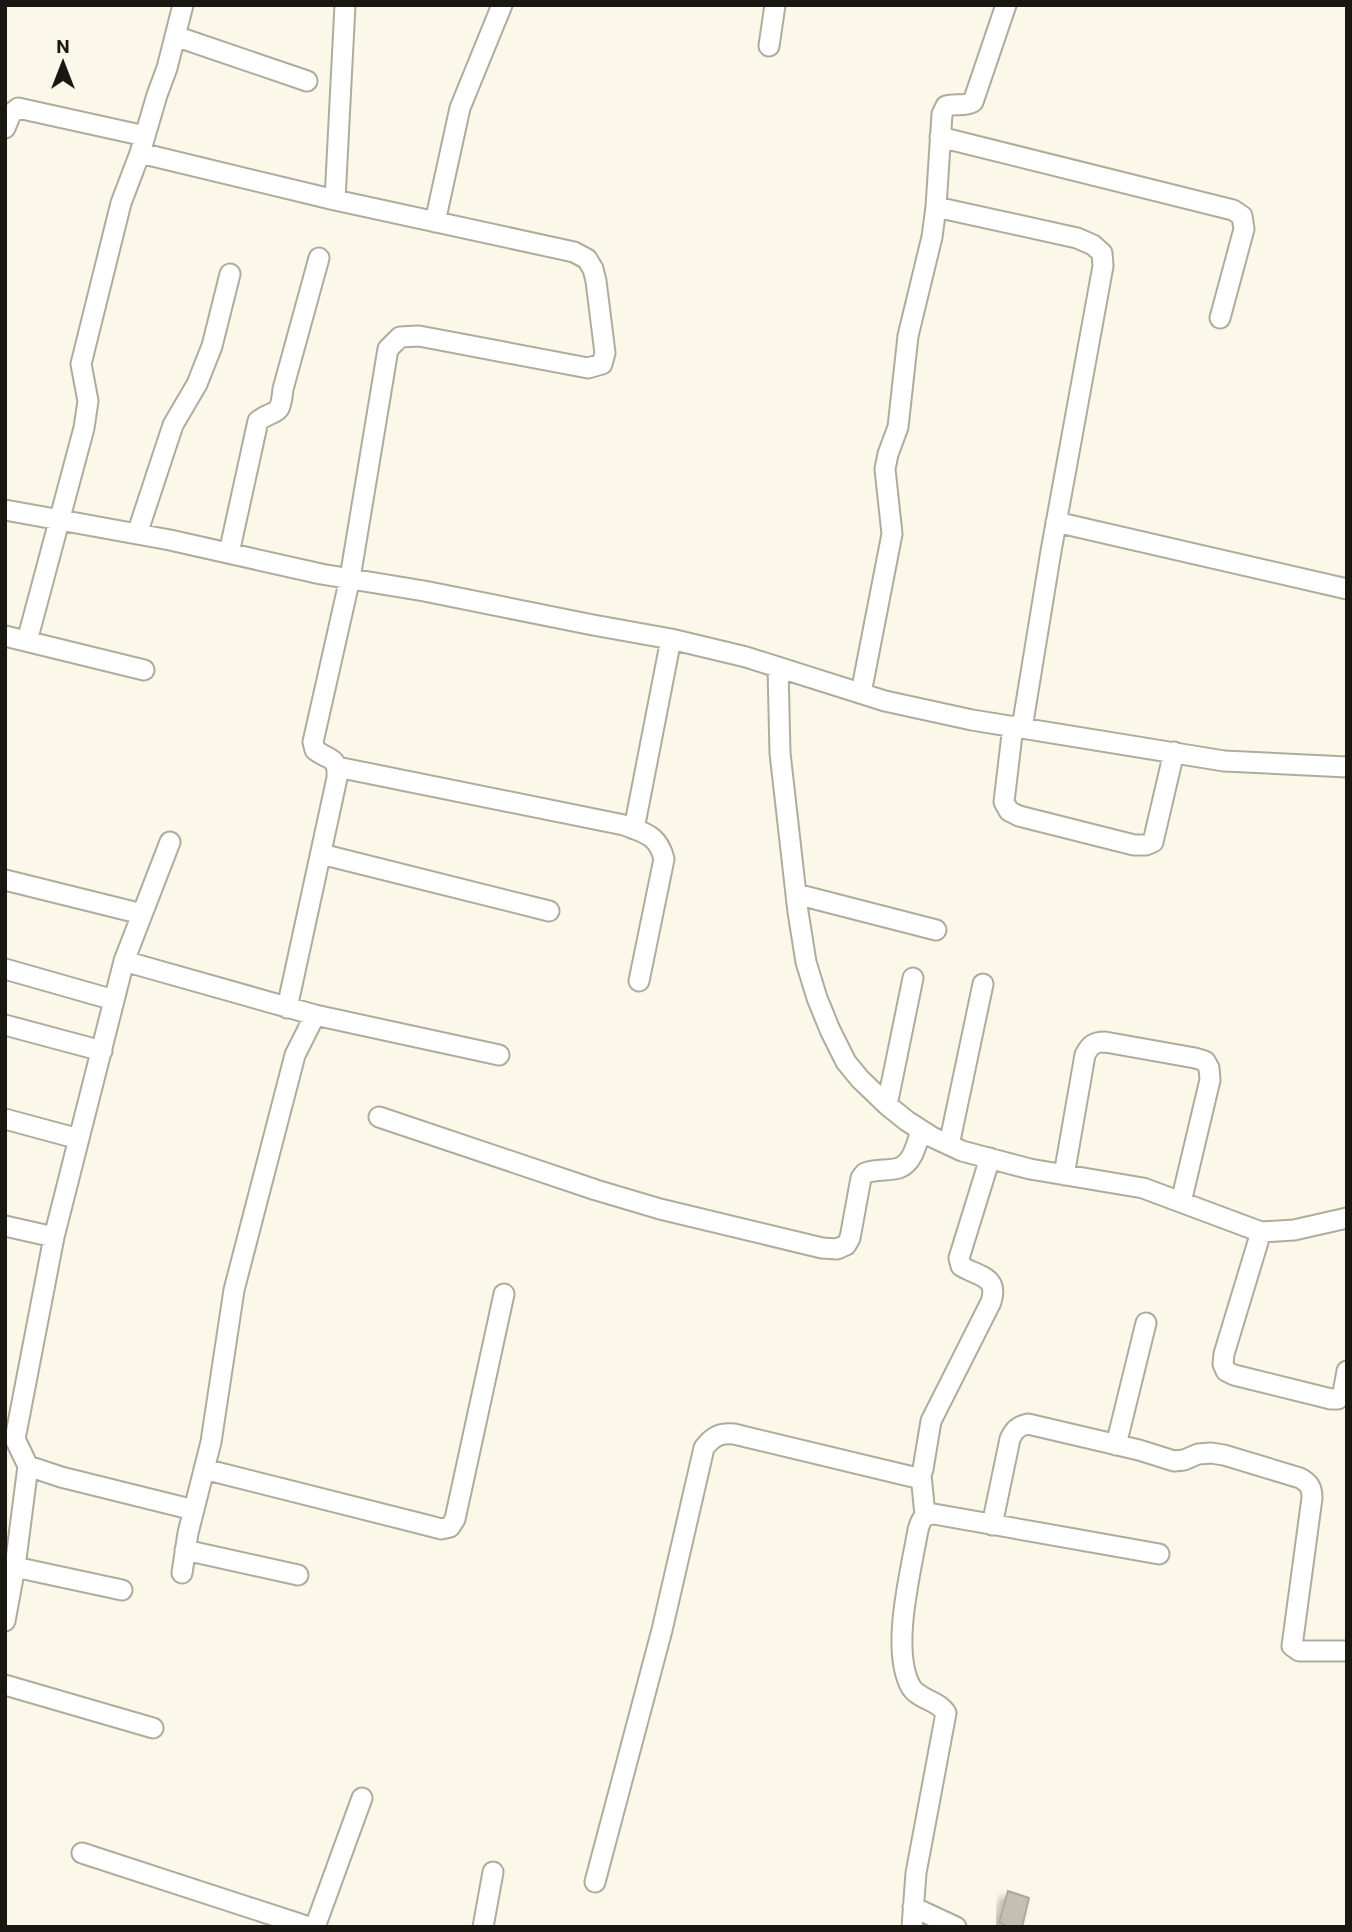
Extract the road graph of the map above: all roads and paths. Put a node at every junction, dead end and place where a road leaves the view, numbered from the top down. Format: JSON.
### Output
{"nodes":[{"id":1,"x":183,"y":5,"type":"edge"},
{"id":2,"x":345,"y":5,"type":"edge"},
{"id":3,"x":502,"y":5,"type":"edge"},
{"id":4,"x":775,"y":5,"type":"edge"},
{"id":5,"x":1006,"y":5,"type":"edge"},
{"id":6,"x":175,"y":36,"type":"junction"},
{"id":7,"x":769,"y":46,"type":"dead end"},
{"id":8,"x":307,"y":81,"type":"dead end"},
{"id":9,"x":5,"y":128,"type":"edge"},
{"id":10,"x":940,"y":137,"type":"junction"},
{"id":11,"x":142,"y":145,"type":"junction"},
{"id":12,"x":335,"y":201,"type":"junction"},
{"id":13,"x":936,"y":207,"type":"junction"},
{"id":14,"x":435,"y":222,"type":"junction"},
{"id":15,"x":319,"y":258,"type":"dead end"},
{"id":16,"x":230,"y":274,"type":"dead end"},
{"id":17,"x":1220,"y":318,"type":"dead end"},
{"id":18,"x":5,"y":510,"type":"edge"},
{"id":19,"x":59,"y":519,"type":"junction"},
{"id":20,"x":1056,"y":522,"type":"junction"},
{"id":21,"x":137,"y":534,"type":"junction"},
{"id":22,"x":229,"y":553,"type":"junction"},
{"id":23,"x":350,"y":578,"type":"junction"},
{"id":24,"x":1347,"y":589,"type":"edge"},
{"id":25,"x":5,"y":636,"type":"edge"},
{"id":26,"x":671,"y":639,"type":"junction"},
{"id":27,"x":27,"y":641,"type":"junction"},
{"id":28,"x":778,"y":667,"type":"junction"},
{"id":29,"x":144,"y":670,"type":"dead end"},
{"id":30,"x":861,"y":693,"type":"junction"},
{"id":31,"x":1018,"y":727,"type":"junction"},
{"id":32,"x":1174,"y":752,"type":"junction"},
{"id":33,"x":1347,"y":766,"type":"edge"},
{"id":34,"x":337,"y":767,"type":"junction"},
{"id":35,"x":635,"y":829,"type":"junction"},
{"id":36,"x":170,"y":842,"type":"dead end"},
{"id":37,"x":321,"y":854,"type":"junction"},
{"id":38,"x":5,"y":880,"type":"edge"},
{"id":39,"x":796,"y":894,"type":"junction"},
{"id":40,"x":549,"y":911,"type":"dead end"},
{"id":41,"x":142,"y":914,"type":"junction"},
{"id":42,"x":936,"y":930,"type":"dead end"},
{"id":43,"x":124,"y":961,"type":"junction"},
{"id":44,"x":5,"y":969,"type":"edge"},
{"id":45,"x":913,"y":978,"type":"dead end"},
{"id":46,"x":639,"y":981,"type":"dead end"},
{"id":47,"x":983,"y":984,"type":"dead end"},
{"id":48,"x":114,"y":1000,"type":"junction"},
{"id":49,"x":287,"y":1008,"type":"junction"},
{"id":50,"x":314,"y":1015,"type":"junction"},
{"id":51,"x":5,"y":1026,"type":"edge"},
{"id":52,"x":102,"y":1051,"type":"junction"},
{"id":53,"x":499,"y":1055,"type":"dead end"},
{"id":54,"x":887,"y":1105,"type":"junction"},
{"id":55,"x":379,"y":1116,"type":"dead end"},
{"id":56,"x":5,"y":1119,"type":"edge"},
{"id":57,"x":921,"y":1130,"type":"junction"},
{"id":58,"x":79,"y":1139,"type":"junction"},
{"id":59,"x":949,"y":1145,"type":"junction"},
{"id":60,"x":990,"y":1158,"type":"junction"},
{"id":61,"x":1064,"y":1175,"type":"junction"},
{"id":62,"x":1181,"y":1202,"type":"junction"},
{"id":63,"x":1347,"y":1218,"type":"edge"},
{"id":64,"x":5,"y":1226,"type":"edge"},
{"id":65,"x":1261,"y":1232,"type":"junction"},
{"id":66,"x":54,"y":1237,"type":"junction"},
{"id":67,"x":504,"y":1294,"type":"dead end"},
{"id":68,"x":1146,"y":1323,"type":"dead end"},
{"id":69,"x":1347,"y":1371,"type":"edge"},
{"id":70,"x":1116,"y":1445,"type":"junction"},
{"id":71,"x":28,"y":1466,"type":"junction"},
{"id":72,"x":204,"y":1469,"type":"junction"},
{"id":73,"x":921,"y":1475,"type":"junction"},
{"id":74,"x":194,"y":1510,"type":"junction"},
{"id":75,"x":926,"y":1515,"type":"junction"},
{"id":76,"x":992,"y":1525,"type":"junction"},
{"id":77,"x":185,"y":1550,"type":"junction"},
{"id":78,"x":1158,"y":1554,"type":"dead end"},
{"id":79,"x":15,"y":1567,"type":"junction"},
{"id":80,"x":181,"y":1573,"type":"dead end"},
{"id":81,"x":298,"y":1575,"type":"dead end"},
{"id":82,"x":122,"y":1590,"type":"dead end"},
{"id":83,"x":5,"y":1621,"type":"edge"},
{"id":84,"x":1347,"y":1651,"type":"edge"},
{"id":85,"x":5,"y":1685,"type":"edge"},
{"id":86,"x":153,"y":1728,"type":"dead end"},
{"id":87,"x":362,"y":1798,"type":"dead end"},
{"id":88,"x":82,"y":1853,"type":"dead end"},
{"id":89,"x":493,"y":1872,"type":"dead end"},
{"id":90,"x":595,"y":1882,"type":"dead end"},
{"id":91,"x":912,"y":1917,"type":"edge"},
{"id":92,"x":309,"y":1927,"type":"edge"},
{"id":93,"x":315,"y":1927,"type":"edge"},
{"id":94,"x":483,"y":1927,"type":"edge"},
{"id":95,"x":956,"y":1927,"type":"edge"}],
"edges":[{"from":1,"to":6,"type":"street"},
{"from":2,"to":12,"type":"street"},
{"from":3,"to":14,"type":"street"},
{"from":4,"to":7,"type":"street"},
{"from":5,"to":10,"type":"street"},
{"from":6,"to":8,"type":"street"},
{"from":6,"to":11,"type":"street"},
{"from":9,"to":11,"type":"street"},
{"from":10,"to":13,"type":"street"},
{"from":10,"to":17,"type":"street"},
{"from":11,"to":12,"type":"street"},
{"from":11,"to":19,"type":"street"},
{"from":12,"to":14,"type":"street"},
{"from":13,"to":20,"type":"street"},
{"from":13,"to":30,"type":"street"},
{"from":14,"to":23,"type":"street"},
{"from":15,"to":22,"type":"street"},
{"from":16,"to":21,"type":"street"},
{"from":18,"to":19,"type":"street"},
{"from":19,"to":21,"type":"street"},
{"from":19,"to":27,"type":"street"},
{"from":20,"to":24,"type":"street"},
{"from":20,"to":31,"type":"street"},
{"from":21,"to":22,"type":"street"},
{"from":22,"to":23,"type":"street"},
{"from":23,"to":26,"type":"street"},
{"from":23,"to":34,"type":"street"},
{"from":25,"to":27,"type":"street"},
{"from":26,"to":28,"type":"street"},
{"from":26,"to":35,"type":"street"},
{"from":27,"to":29,"type":"street"},
{"from":28,"to":30,"type":"street"},
{"from":28,"to":39,"type":"street"},
{"from":30,"to":31,"type":"street"},
{"from":31,"to":32,"type":"street"},
{"from":31,"to":32,"type":"street"},
{"from":32,"to":33,"type":"street"},
{"from":34,"to":35,"type":"street"},
{"from":34,"to":37,"type":"street"},
{"from":35,"to":46,"type":"street"},
{"from":36,"to":41,"type":"street"},
{"from":37,"to":40,"type":"street"},
{"from":37,"to":49,"type":"street"},
{"from":38,"to":41,"type":"street"},
{"from":39,"to":42,"type":"street"},
{"from":39,"to":54,"type":"street"},
{"from":41,"to":43,"type":"street"},
{"from":43,"to":48,"type":"street"},
{"from":43,"to":49,"type":"street"},
{"from":44,"to":48,"type":"street"},
{"from":45,"to":54,"type":"street"},
{"from":47,"to":59,"type":"street"},
{"from":48,"to":52,"type":"street"},
{"from":49,"to":50,"type":"street"},
{"from":50,"to":53,"type":"street"},
{"from":50,"to":72,"type":"street"},
{"from":51,"to":52,"type":"street"},
{"from":52,"to":58,"type":"street"},
{"from":54,"to":57,"type":"street"},
{"from":55,"to":57,"type":"street"},
{"from":56,"to":58,"type":"street"},
{"from":57,"to":59,"type":"street"},
{"from":58,"to":66,"type":"street"},
{"from":59,"to":60,"type":"street"},
{"from":60,"to":61,"type":"street"},
{"from":60,"to":73,"type":"street"},
{"from":61,"to":62,"type":"street"},
{"from":61,"to":62,"type":"street"},
{"from":62,"to":65,"type":"street"},
{"from":63,"to":65,"type":"street"},
{"from":64,"to":66,"type":"street"},
{"from":65,"to":69,"type":"street"},
{"from":66,"to":71,"type":"street"},
{"from":67,"to":72,"type":"street"},
{"from":68,"to":70,"type":"street"},
{"from":70,"to":76,"type":"street"},
{"from":70,"to":84,"type":"street"},
{"from":71,"to":74,"type":"street"},
{"from":71,"to":79,"type":"street"},
{"from":72,"to":74,"type":"street"},
{"from":73,"to":75,"type":"street"},
{"from":73,"to":90,"type":"street"},
{"from":74,"to":77,"type":"street"},
{"from":75,"to":76,"type":"street"},
{"from":75,"to":91,"type":"street"},
{"from":76,"to":78,"type":"street"},
{"from":77,"to":80,"type":"street"},
{"from":77,"to":81,"type":"street"},
{"from":79,"to":82,"type":"street"},
{"from":79,"to":83,"type":"street"},
{"from":85,"to":86,"type":"street"},
{"from":87,"to":93,"type":"street"},
{"from":88,"to":92,"type":"street"},
{"from":89,"to":94,"type":"street"},
{"from":91,"to":95,"type":"street"}]}
